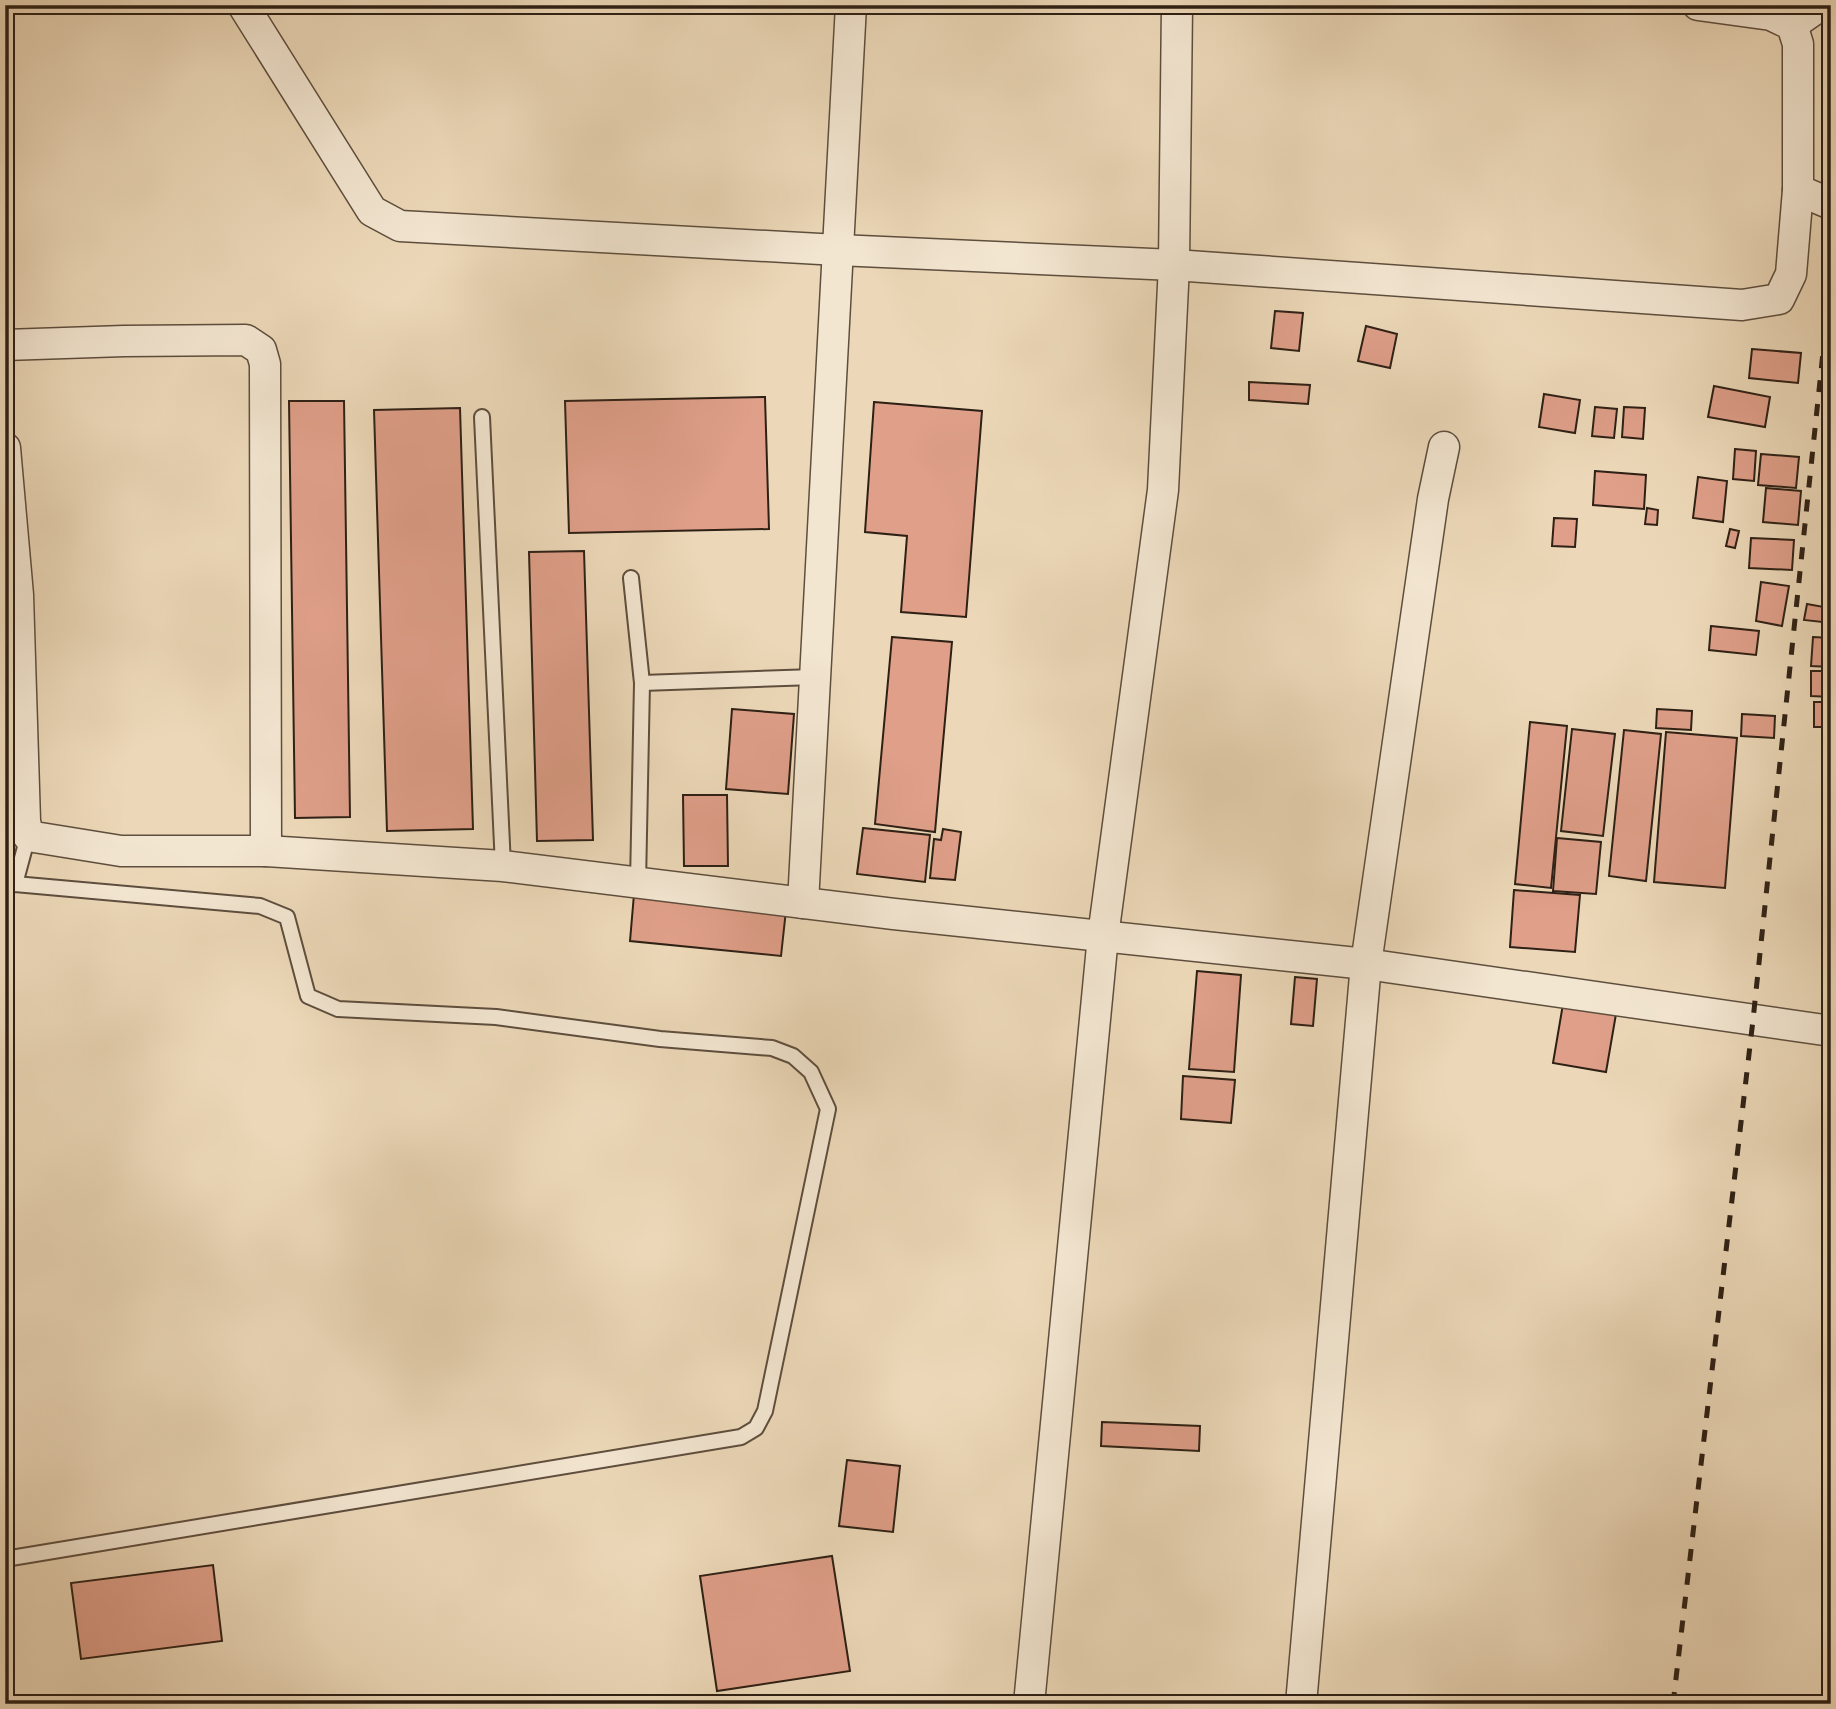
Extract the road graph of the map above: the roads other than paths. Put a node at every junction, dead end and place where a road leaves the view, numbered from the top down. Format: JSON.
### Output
{"nodes":[{"id":1,"x":243,"y":5,"type":"edge"},
{"id":2,"x":851,"y":5,"type":"edge"},
{"id":3,"x":1177,"y":5,"type":"edge"},
{"id":4,"x":1698,"y":5,"type":"edge"},
{"id":5,"x":1821,"y":5,"type":"edge"},
{"id":6,"x":1792,"y":25,"type":"junction"},
{"id":7,"x":1798,"y":190,"type":"junction"},
{"id":8,"x":1831,"y":204,"type":"edge"},
{"id":9,"x":838,"y":250,"type":"junction"},
{"id":10,"x":1174,"y":265,"type":"junction"},
{"id":11,"x":5,"y":345,"type":"edge"},
{"id":12,"x":482,"y":417,"type":"dead end"},
{"id":13,"x":1444,"y":447,"type":"dead end"},
{"id":14,"x":5,"y":448,"type":"edge"},
{"id":15,"x":631,"y":578,"type":"dead end"},
{"id":16,"x":815,"y":677,"type":"junction"},
{"id":17,"x":642,"y":683,"type":"junction"},
{"id":18,"x":28,"y":836,"type":"junction"},
{"id":19,"x":266,"y":851,"type":"junction"},
{"id":20,"x":503,"y":866,"type":"junction"},
{"id":21,"x":638,"y":883,"type":"junction"},
{"id":22,"x":10,"y":886,"type":"edge"},
{"id":23,"x":803,"y":903,"type":"junction"},
{"id":24,"x":1103,"y":936,"type":"junction"},
{"id":25,"x":1366,"y":964,"type":"junction"},
{"id":26,"x":1831,"y":1031,"type":"edge"},
{"id":27,"x":5,"y":1559,"type":"edge"},
{"id":28,"x":1029,"y":1704,"type":"edge"},
{"id":29,"x":1301,"y":1704,"type":"edge"}],
"edges":[{"from":1,"to":9,"type":"street"},
{"from":2,"to":9,"type":"street"},
{"from":3,"to":10,"type":"street"},
{"from":4,"to":6,"type":"street"},
{"from":5,"to":6,"type":"street"},
{"from":6,"to":7,"type":"street"},
{"from":7,"to":8,"type":"street"},
{"from":7,"to":10,"type":"street"},
{"from":9,"to":10,"type":"street"},
{"from":9,"to":16,"type":"street"},
{"from":10,"to":24,"type":"street"},
{"from":11,"to":19,"type":"street"},
{"from":12,"to":20,"type":"lane"},
{"from":13,"to":25,"type":"street"},
{"from":14,"to":18,"type":"street"},
{"from":15,"to":17,"type":"lane"},
{"from":16,"to":17,"type":"lane"},
{"from":16,"to":23,"type":"street"},
{"from":17,"to":21,"type":"lane"},
{"from":18,"to":19,"type":"street"},
{"from":18,"to":22,"type":"lane"},
{"from":19,"to":20,"type":"street"},
{"from":20,"to":21,"type":"street"},
{"from":21,"to":23,"type":"street"},
{"from":22,"to":27,"type":"lane"},
{"from":23,"to":24,"type":"street"},
{"from":24,"to":25,"type":"street"},
{"from":24,"to":28,"type":"street"},
{"from":25,"to":26,"type":"street"},
{"from":25,"to":29,"type":"street"}]}
